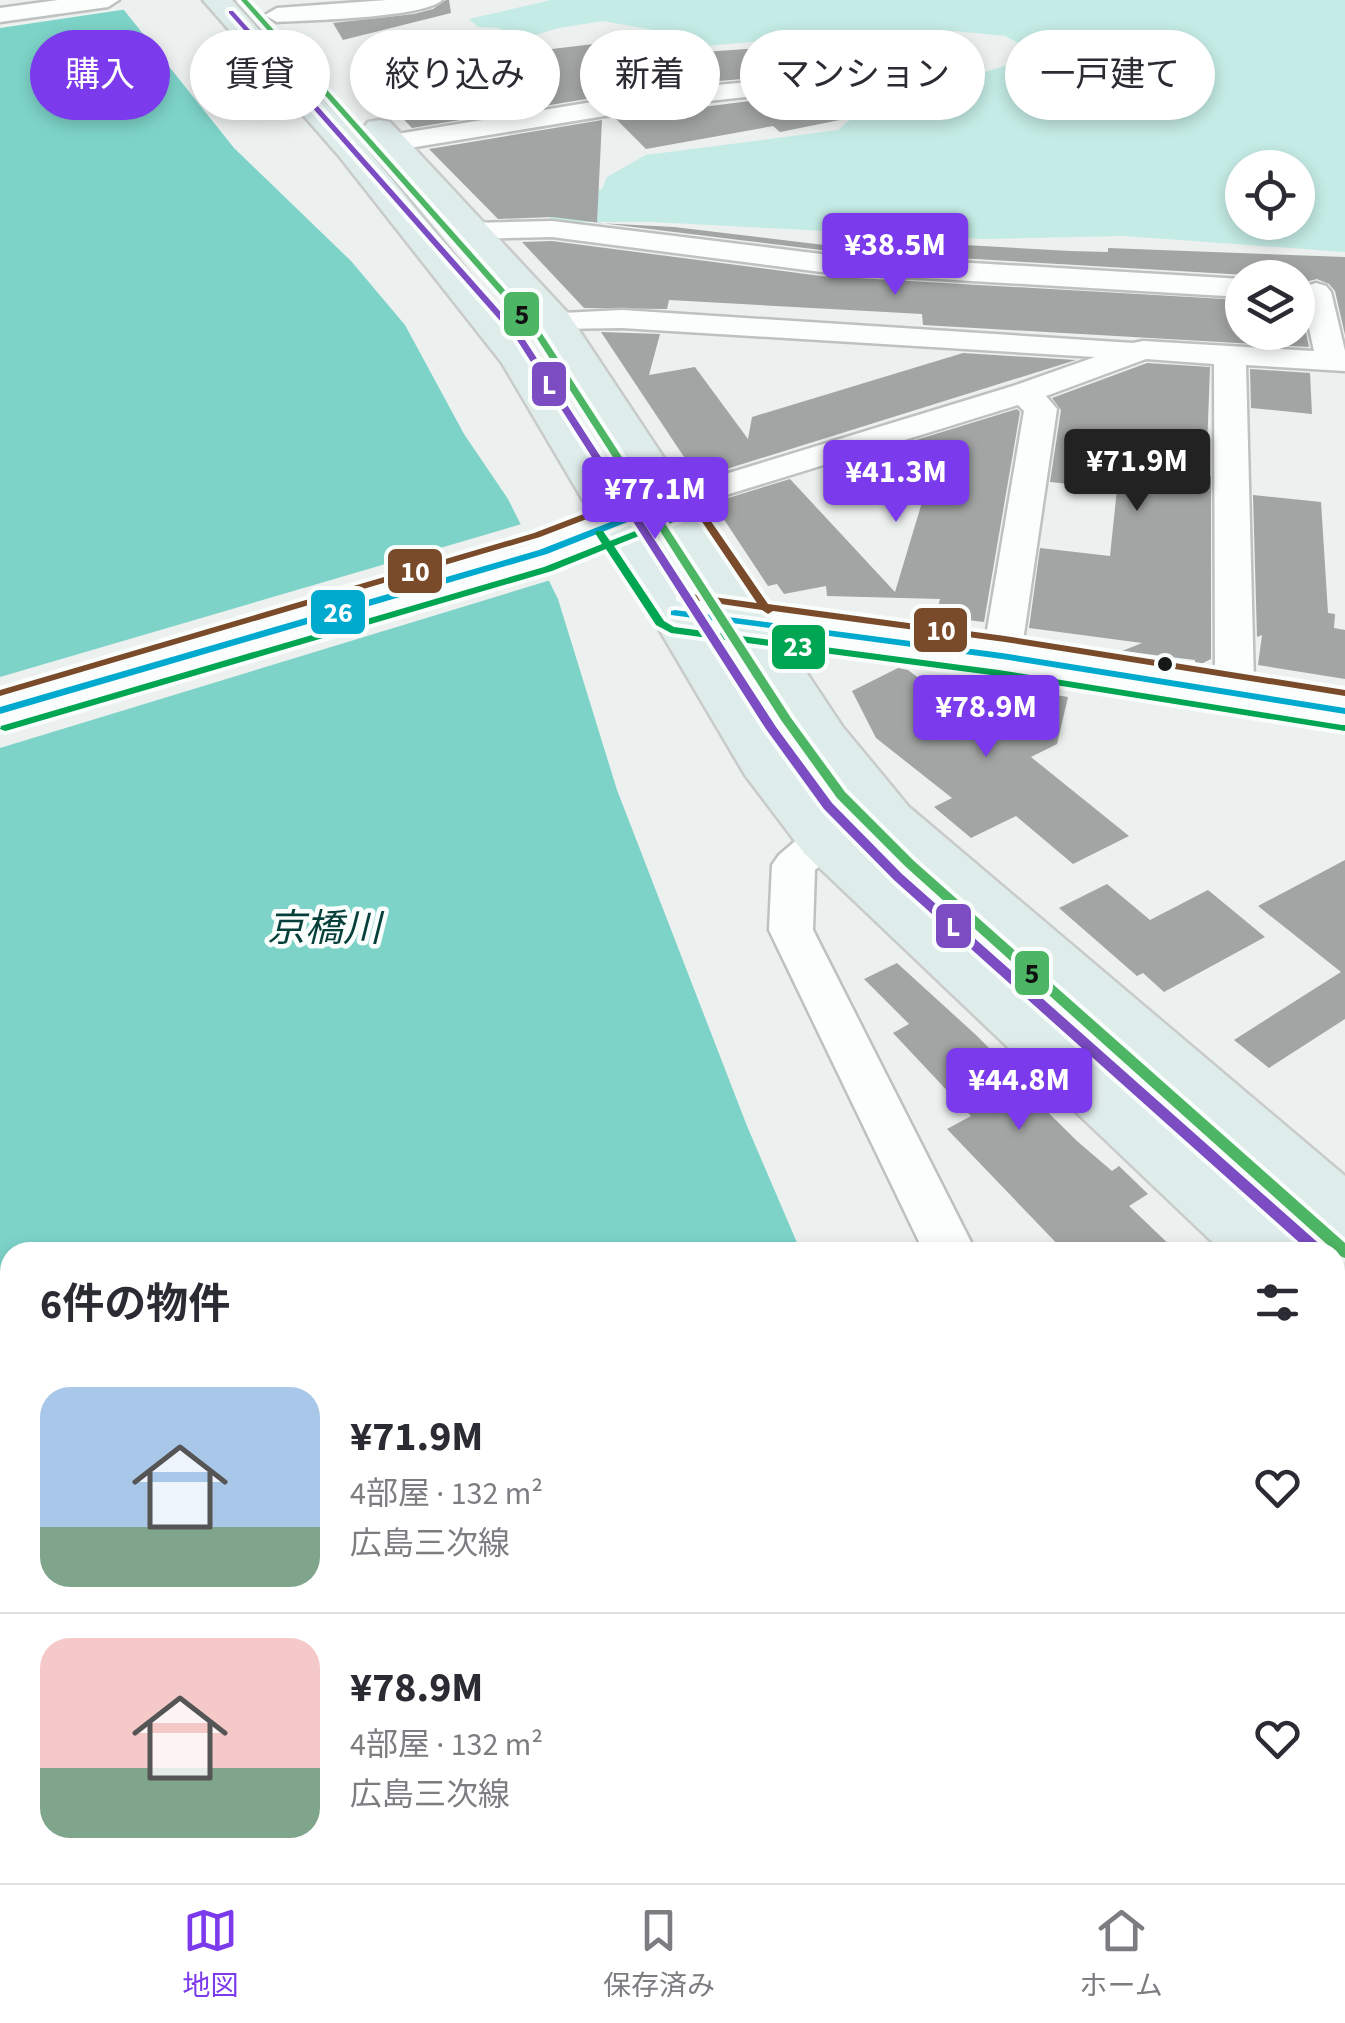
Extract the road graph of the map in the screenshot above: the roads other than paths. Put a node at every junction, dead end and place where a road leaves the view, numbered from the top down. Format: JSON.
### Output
{"nodes":[{"id":1,"x":31,"y":0,"type":"edge"},
{"id":2,"x":108,"y":0,"type":"edge"},
{"id":3,"x":217,"y":0,"type":"edge"},
{"id":4,"x":431,"y":0,"type":"edge"},
{"id":5,"x":0,"y":4,"type":"edge"},
{"id":6,"x":270,"y":7,"type":"edge"},
{"id":7,"x":0,"y":15,"type":"edge"},
{"id":8,"x":290,"y":30,"type":"edge"},
{"id":9,"x":580,"y":101,"type":"edge"},
{"id":10,"x":371,"y":120,"type":"edge"},
{"id":11,"x":391,"y":142,"type":"junction"},
{"id":12,"x":474,"y":232,"type":"junction"},
{"id":13,"x":1225,"y":287,"type":"edge"},
{"id":14,"x":1320,"y":292,"type":"edge"},
{"id":15,"x":554,"y":320,"type":"junction"},
{"id":16,"x":1143,"y":350,"type":"junction"},
{"id":17,"x":1230,"y":356,"type":"junction"},
{"id":18,"x":1337,"y":358,"type":"edge"},
{"id":19,"x":1024,"y":393,"type":"junction"},
{"id":20,"x":672,"y":501,"type":"junction"},
{"id":21,"x":615,"y":523,"type":"junction"},
{"id":22,"x":675,"y":613,"type":"junction"},
{"id":23,"x":753,"y":621,"type":"junction"},
{"id":24,"x":1002,"y":656,"type":"junction"},
{"id":25,"x":1235,"y":694,"type":"junction"},
{"id":26,"x":0,"y":711,"type":"edge"},
{"id":27,"x":1345,"y":712,"type":"edge"},
{"id":28,"x":891,"y":819,"type":"junction"},
{"id":29,"x":822,"y":840,"type":"junction"},
{"id":30,"x":1345,"y":1213,"type":"edge"},
{"id":31,"x":945,"y":1242,"type":"edge"},
{"id":32,"x":1254,"y":1242,"type":"edge"}],
"edges":[{"from":1,"to":5,"type":"street"},
{"from":2,"to":7,"type":"street"},
{"from":3,"to":21,"type":"main road"},
{"from":4,"to":6,"type":"street"},
{"from":6,"to":8,"type":"main road"},
{"from":9,"to":11,"type":"street"},
{"from":10,"to":11,"type":"main road"},
{"from":11,"to":12,"type":"main road"},
{"from":12,"to":13,"type":"street"},
{"from":12,"to":15,"type":"main road"},
{"from":14,"to":18,"type":"street"},
{"from":15,"to":16,"type":"street"},
{"from":15,"to":20,"type":"main road"},
{"from":16,"to":17,"type":"street"},
{"from":16,"to":19,"type":"street"},
{"from":17,"to":18,"type":"street"},
{"from":17,"to":25,"type":"street"},
{"from":19,"to":20,"type":"street"},
{"from":19,"to":24,"type":"street"},
{"from":20,"to":21,"type":"street"},
{"from":20,"to":23,"type":"main road"},
{"from":21,"to":22,"type":"main road"},
{"from":21,"to":26,"type":"street"},
{"from":22,"to":23,"type":"street"},
{"from":22,"to":29,"type":"main road"},
{"from":23,"to":24,"type":"street"},
{"from":23,"to":28,"type":"main road"},
{"from":24,"to":25,"type":"street"},
{"from":25,"to":27,"type":"street"},
{"from":28,"to":29,"type":"street"},
{"from":28,"to":30,"type":"main road"},
{"from":29,"to":31,"type":"street"},
{"from":29,"to":32,"type":"main road"}]}
